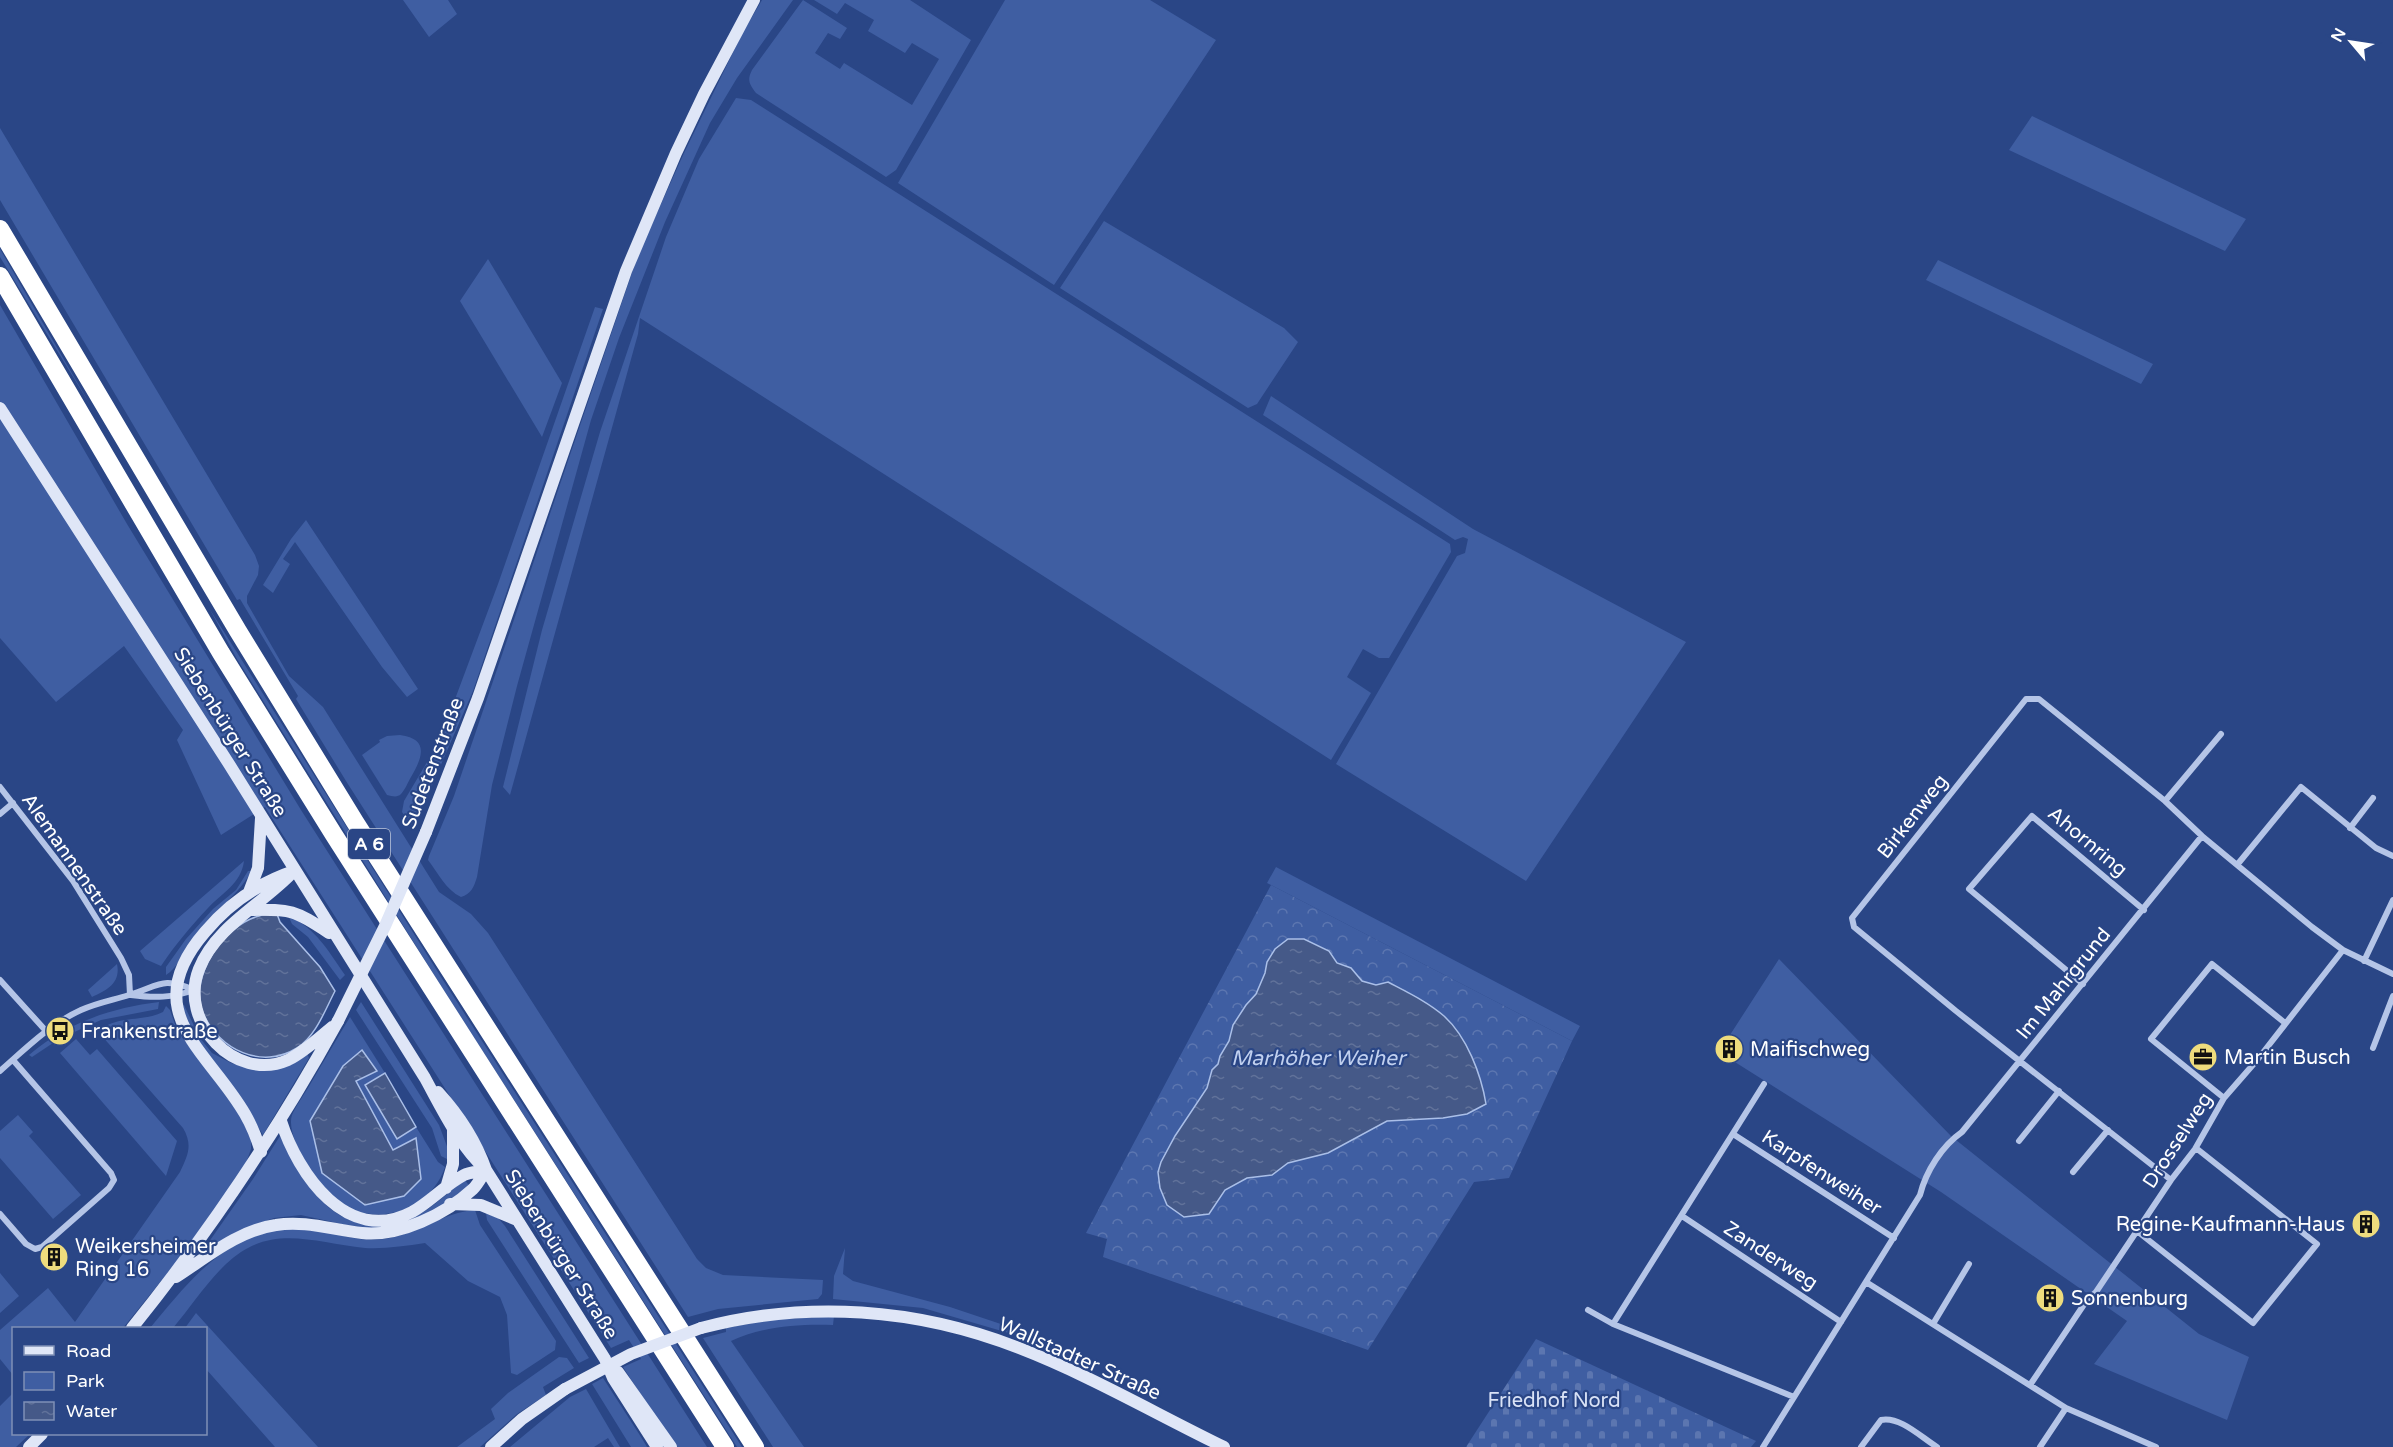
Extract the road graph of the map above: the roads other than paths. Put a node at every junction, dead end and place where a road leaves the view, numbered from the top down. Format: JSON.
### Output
{"nodes":[{"id":1,"x":754,"y":0,"type":"edge"},
{"id":2,"x":0,"y":230,"type":"edge"},
{"id":3,"x":0,"y":276,"type":"edge"},
{"id":4,"x":0,"y":408,"type":"edge"},
{"id":5,"x":2221,"y":734,"type":"dead end"},
{"id":6,"x":0,"y":787,"type":"edge"},
{"id":7,"x":2373,"y":798,"type":"dead end"},
{"id":8,"x":2165,"y":801,"type":"junction"},
{"id":9,"x":13,"y":803,"type":"junction"},
{"id":10,"x":0,"y":814,"type":"edge"},
{"id":11,"x":261,"y":816,"type":"junction"},
{"id":12,"x":2350,"y":828,"type":"junction"},
{"id":13,"x":2202,"y":836,"type":"junction"},
{"id":14,"x":2393,"y":856,"type":"edge"},
{"id":15,"x":2237,"y":865,"type":"junction"},
{"id":16,"x":294,"y":871,"type":"junction"},
{"id":17,"x":249,"y":892,"type":"junction"},
{"id":18,"x":2393,"y":900,"type":"edge"},
{"id":19,"x":250,"y":910,"type":"junction"},
{"id":20,"x":2144,"y":910,"type":"junction"},
{"id":21,"x":335,"y":936,"type":"junction"},
{"id":22,"x":2343,"y":950,"type":"junction"},
{"id":23,"x":2364,"y":961,"type":"junction"},
{"id":24,"x":2393,"y":974,"type":"edge"},
{"id":25,"x":0,"y":980,"type":"edge"},
{"id":26,"x":177,"y":983,"type":"junction"},
{"id":27,"x":2083,"y":984,"type":"junction"},
{"id":28,"x":194,"y":990,"type":"junction"},
{"id":29,"x":130,"y":995,"type":"junction"},
{"id":30,"x":2393,"y":996,"type":"edge"},
{"id":31,"x":177,"y":997,"type":"junction"},
{"id":32,"x":339,"y":1021,"type":"junction"},
{"id":33,"x":2285,"y":1023,"type":"junction"},
{"id":34,"x":46,"y":1031,"type":"junction"},
{"id":35,"x":2373,"y":1048,"type":"dead end"},
{"id":36,"x":13,"y":1060,"type":"junction"},
{"id":37,"x":2020,"y":1061,"type":"junction"},
{"id":38,"x":0,"y":1071,"type":"edge"},
{"id":39,"x":425,"y":1078,"type":"junction"},
{"id":40,"x":1764,"y":1084,"type":"dead end"},
{"id":41,"x":2059,"y":1091,"type":"junction"},
{"id":42,"x":2224,"y":1098,"type":"junction"},
{"id":43,"x":281,"y":1121,"type":"junction"},
{"id":44,"x":453,"y":1128,"type":"junction"},
{"id":45,"x":2108,"y":1130,"type":"junction"},
{"id":46,"x":1733,"y":1134,"type":"junction"},
{"id":47,"x":2019,"y":1142,"type":"dead end"},
{"id":48,"x":2196,"y":1148,"type":"junction"},
{"id":49,"x":261,"y":1152,"type":"junction"},
{"id":50,"x":486,"y":1170,"type":"junction"},
{"id":51,"x":2073,"y":1172,"type":"dead end"},
{"id":52,"x":2171,"y":1180,"type":"junction"},
{"id":53,"x":446,"y":1188,"type":"junction"},
{"id":54,"x":450,"y":1204,"type":"junction"},
{"id":55,"x":0,"y":1214,"type":"edge"},
{"id":56,"x":1682,"y":1216,"type":"junction"},
{"id":57,"x":517,"y":1220,"type":"junction"},
{"id":58,"x":2137,"y":1231,"type":"junction"},
{"id":59,"x":1894,"y":1238,"type":"junction"},
{"id":60,"x":1969,"y":1264,"type":"dead end"},
{"id":61,"x":170,"y":1281,"type":"junction"},
{"id":62,"x":1866,"y":1282,"type":"junction"},
{"id":63,"x":1588,"y":1310,"type":"dead end"},
{"id":64,"x":1841,"y":1322,"type":"junction"},
{"id":65,"x":1613,"y":1324,"type":"junction"},
{"id":66,"x":1933,"y":1324,"type":"junction"},
{"id":67,"x":134,"y":1327,"type":"edge"},
{"id":68,"x":605,"y":1359,"type":"junction"},
{"id":69,"x":2030,"y":1385,"type":"junction"},
{"id":70,"x":1794,"y":1397,"type":"junction"},
{"id":71,"x":2066,"y":1408,"type":"junction"},
{"id":72,"x":41,"y":1435,"type":"edge"},
{"id":73,"x":2150,"y":1446,"type":"edge"},
{"id":74,"x":29,"y":1447,"type":"edge"},
{"id":75,"x":491,"y":1447,"type":"edge"},
{"id":76,"x":657,"y":1447,"type":"edge"},
{"id":77,"x":671,"y":1447,"type":"edge"},
{"id":78,"x":725,"y":1447,"type":"edge"},
{"id":79,"x":755,"y":1447,"type":"edge"},
{"id":80,"x":1224,"y":1447,"type":"edge"},
{"id":81,"x":1763,"y":1447,"type":"edge"},
{"id":82,"x":1861,"y":1447,"type":"edge"},
{"id":83,"x":1937,"y":1447,"type":"edge"},
{"id":84,"x":2040,"y":1447,"type":"edge"}],
"edges":[{"from":1,"to":32,"type":"main road","name":"Sudetenstraße","bridge":true},
{"from":2,"to":79,"type":"highway","number":"A 6"},
{"from":3,"to":78,"type":"highway","number":"A 6"},
{"from":4,"to":11,"type":"main road","name":"Siebenbürger Straße"},
{"from":5,"to":8,"type":"street"},
{"from":6,"to":9,"type":"street","name":"Alemannenstraße"},
{"from":7,"to":12,"type":"street"},
{"from":8,"to":13,"type":"street","name":"Birkenweg"},
{"from":8,"to":37,"type":"street","name":"Birkenweg"},
{"from":9,"to":10,"type":"street"},
{"from":9,"to":29,"type":"street","name":"Alemannenstraße"},
{"from":11,"to":16,"type":"main road","name":"Siebenbürger Straße"},
{"from":11,"to":17,"type":"main road"},
{"from":12,"to":14,"type":"street"},
{"from":12,"to":15,"type":"street"},
{"from":13,"to":15,"type":"street"},
{"from":13,"to":20,"type":"street","name":"Im Mahrgrund"},
{"from":15,"to":22,"type":"street"},
{"from":16,"to":17,"type":"main road"},
{"from":16,"to":19,"type":"main road"},
{"from":16,"to":21,"type":"main road","name":"Siebenbürger Straße"},
{"from":17,"to":26,"type":"main road"},
{"from":18,"to":23,"type":"street"},
{"from":19,"to":21,"type":"main road"},
{"from":19,"to":28,"type":"main road"},
{"from":20,"to":27,"type":"street","name":"Im Mahrgrund"},
{"from":20,"to":27,"type":"street","name":"Ahornring"},
{"from":21,"to":39,"type":"main road","name":"Siebenbürger Straße"},
{"from":22,"to":23,"type":"street"},
{"from":22,"to":33,"type":"street","name":"Drosselweg"},
{"from":23,"to":24,"type":"street"},
{"from":25,"to":34,"type":"street"},
{"from":26,"to":28,"type":"street"},
{"from":26,"to":29,"type":"street"},
{"from":26,"to":31,"type":"main road"},
{"from":27,"to":37,"type":"street","name":"Im Mahrgrund"},
{"from":28,"to":31,"type":"street"},
{"from":28,"to":32,"type":"main road"},
{"from":29,"to":31,"type":"street"},
{"from":29,"to":34,"type":"street"},
{"from":30,"to":35,"type":"street"},
{"from":31,"to":49,"type":"main road"},
{"from":32,"to":43,"type":"main road","name":"Sudetenstraße"},
{"from":33,"to":42,"type":"street","name":"Drosselweg"},
{"from":33,"to":42,"type":"street"},
{"from":34,"to":36,"type":"street"},
{"from":36,"to":38,"type":"street"},
{"from":36,"to":55,"type":"street"},
{"from":37,"to":41,"type":"street"},
{"from":37,"to":59,"type":"street","name":"Im Mahrgrund"},
{"from":39,"to":44,"type":"main road","name":"Siebenbürger Straße"},
{"from":39,"to":50,"type":"main road","name":"Siebenbürger Straße"},
{"from":40,"to":46,"type":"street"},
{"from":41,"to":45,"type":"street"},
{"from":41,"to":47,"type":"street"},
{"from":42,"to":48,"type":"street","name":"Drosselweg"},
{"from":43,"to":49,"type":"main road","name":"Sudetenstraße"},
{"from":43,"to":53,"type":"main road"},
{"from":44,"to":50,"type":"main road","name":"Siebenbürger Straße"},
{"from":44,"to":53,"type":"main road"},
{"from":45,"to":51,"type":"street"},
{"from":45,"to":52,"type":"street"},
{"from":46,"to":56,"type":"street"},
{"from":46,"to":59,"type":"street","name":"Karpfenweiher"},
{"from":48,"to":52,"type":"street","name":"Drosselweg"},
{"from":48,"to":58,"type":"street"},
{"from":49,"to":61,"type":"main road","name":"Sudetenstraße"},
{"from":50,"to":53,"type":"main road"},
{"from":50,"to":54,"type":"main road"},
{"from":50,"to":57,"type":"main road","name":"Siebenbürger Straße"},
{"from":52,"to":58,"type":"street","name":"Drosselweg"},
{"from":54,"to":57,"type":"main road"},
{"from":54,"to":61,"type":"main road"},
{"from":56,"to":64,"type":"street","name":"Zanderweg"},
{"from":56,"to":65,"type":"street"},
{"from":57,"to":68,"type":"main road","name":"Siebenbürger Straße"},
{"from":58,"to":69,"type":"street","name":"Drosselweg"},
{"from":59,"to":62,"type":"street","name":"Im Mahrgrund"},
{"from":60,"to":66,"type":"street"},
{"from":61,"to":67,"type":"main road","name":"Sudetenstraße"},
{"from":62,"to":64,"type":"street","name":"Im Mahrgrund"},
{"from":62,"to":66,"type":"street"},
{"from":63,"to":65,"type":"street"},
{"from":64,"to":70,"type":"street","name":"Im Mahrgrund"},
{"from":65,"to":70,"type":"street"},
{"from":66,"to":69,"type":"street"},
{"from":68,"to":76,"type":"main road","name":"Siebenbürger Straße"},
{"from":68,"to":77,"type":"main road","name":"Siebenbürger Straße"},
{"from":69,"to":71,"type":"street"},
{"from":70,"to":81,"type":"street","name":"Im Mahrgrund"},
{"from":71,"to":73,"type":"street"},
{"from":71,"to":84,"type":"street"},
{"from":72,"to":74,"type":"main road"},
{"from":75,"to":80,"type":"main road","name":"Wallstadter Straße","bridge":true},
{"from":82,"to":83,"type":"street"}]}
